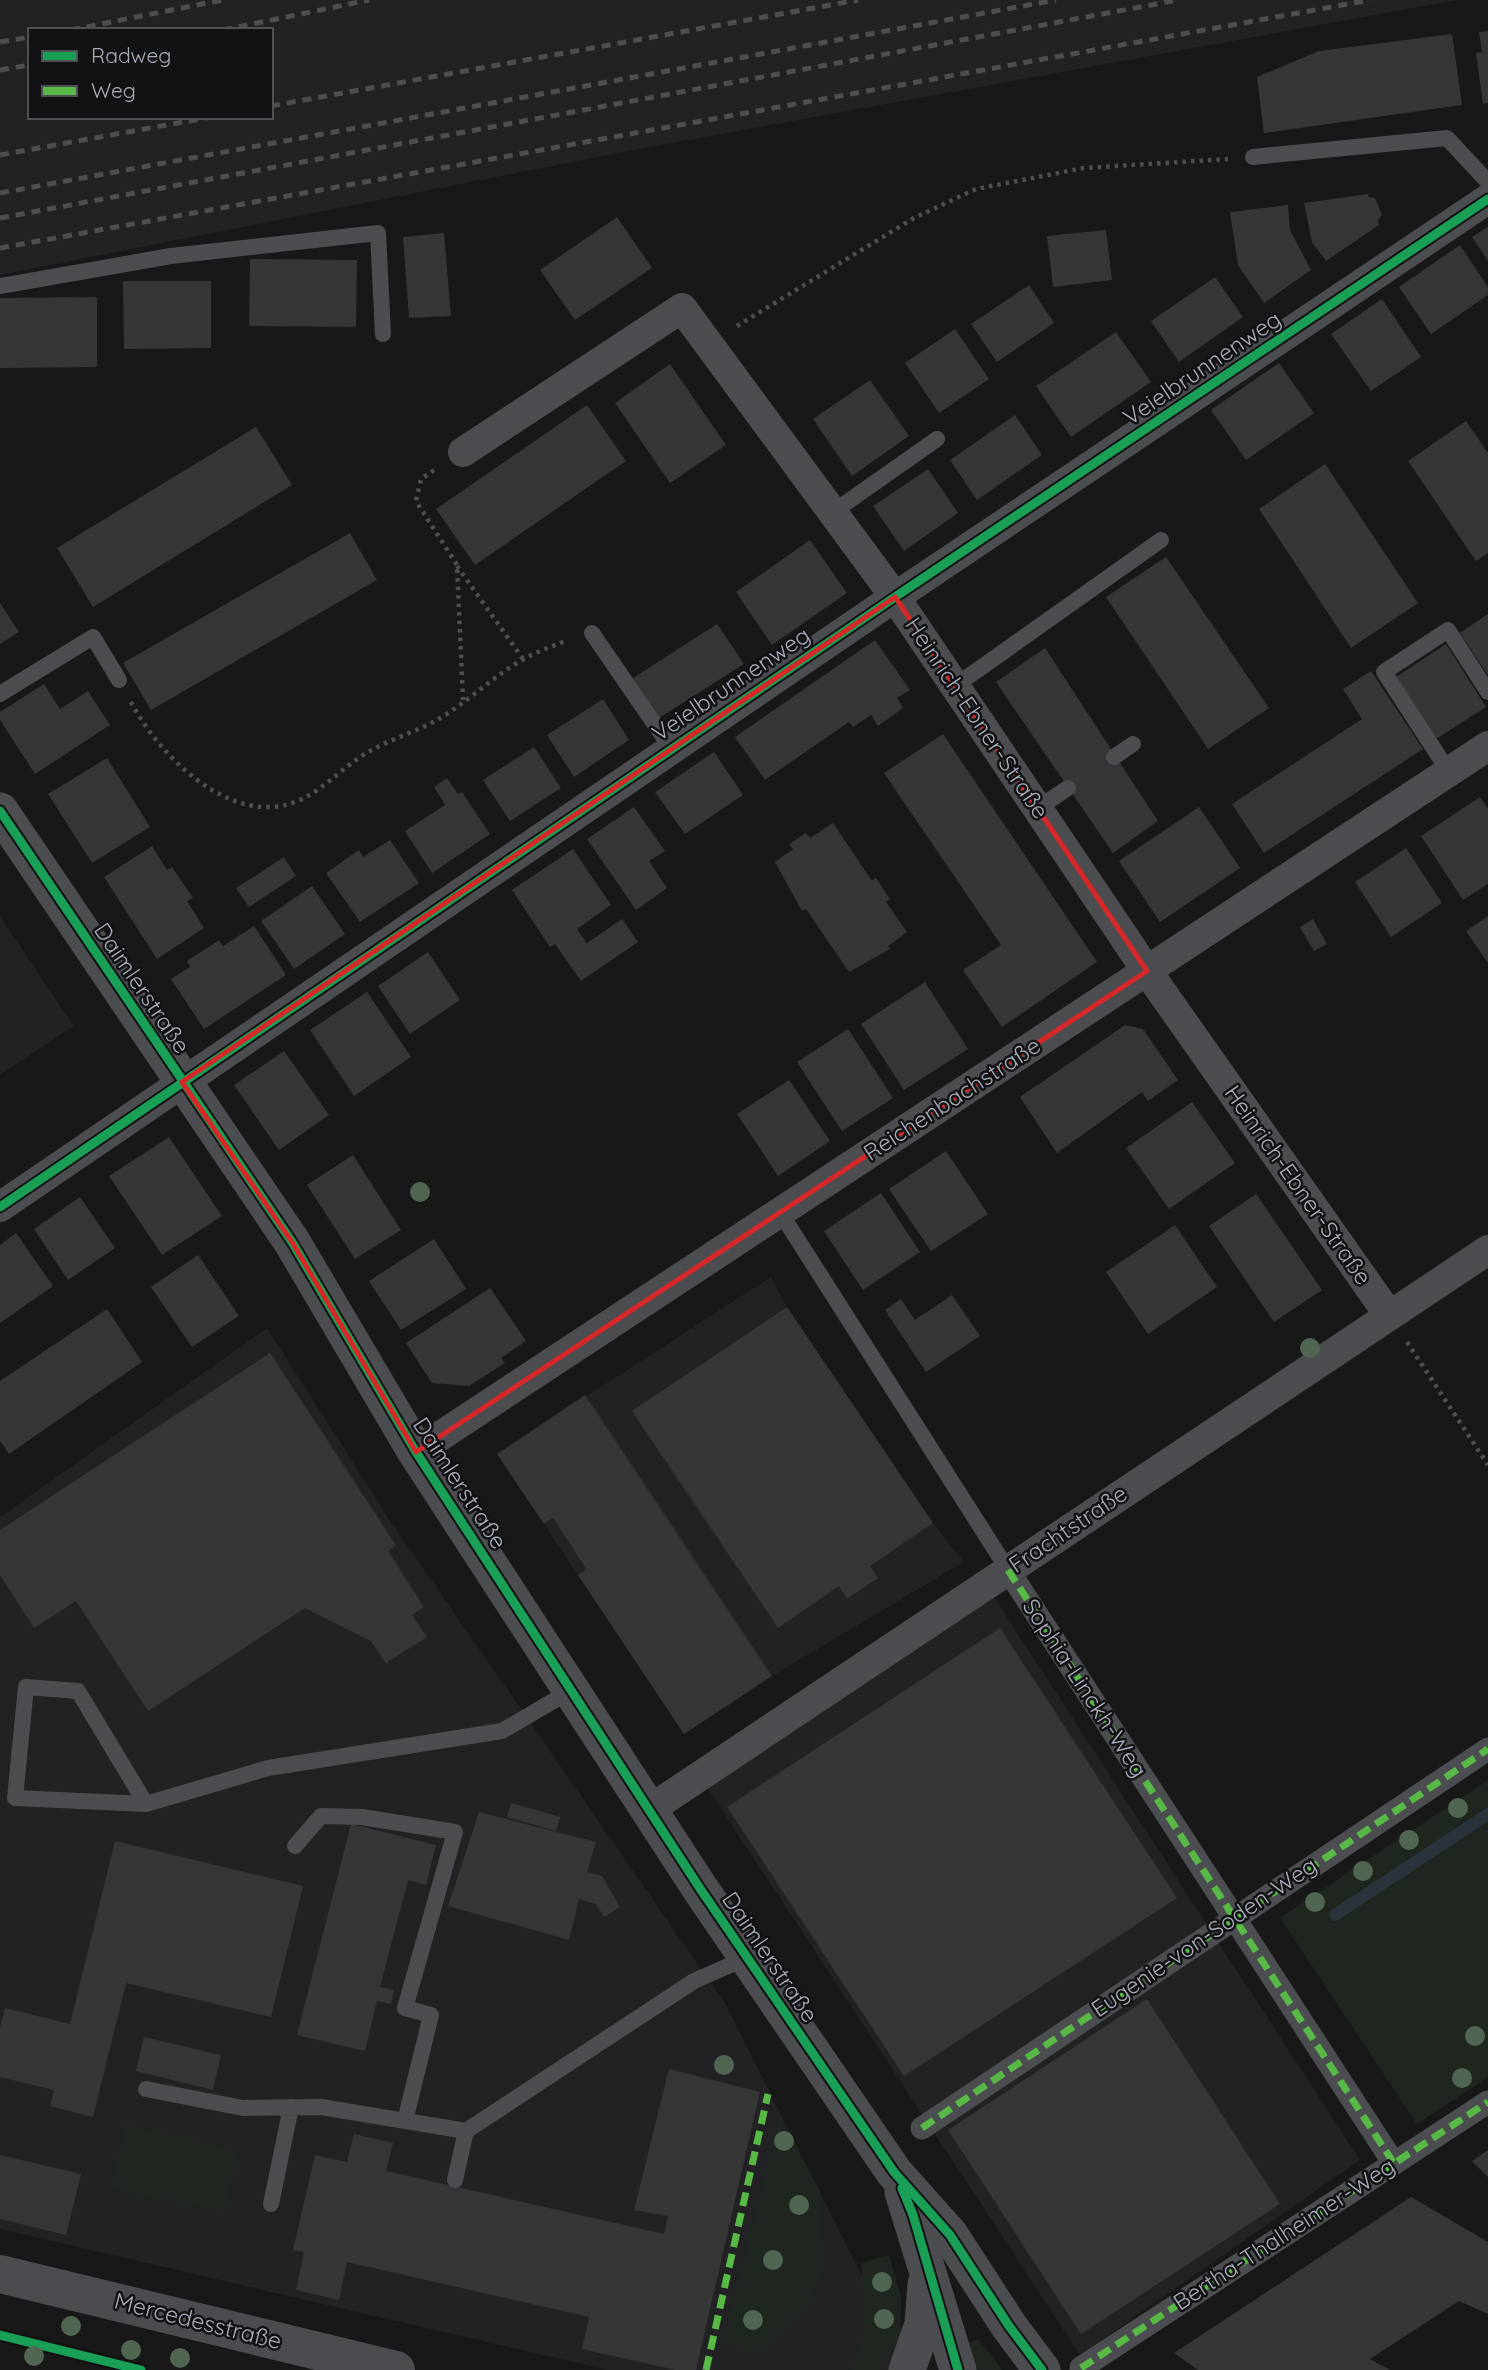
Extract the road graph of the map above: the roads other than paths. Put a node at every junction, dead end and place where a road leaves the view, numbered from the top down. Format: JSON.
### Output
{"nodes":[{"id":1,"x":1253,"y":157,"type":"road end"},
{"id":2,"x":1488,"y":182,"type":"edge"},
{"id":3,"x":1488,"y":200,"type":"edge"},
{"id":4,"x":0,"y":286,"type":"edge"},
{"id":5,"x":383,"y":334,"type":"dead end"},
{"id":6,"x":937,"y":439,"type":"dead end"},
{"id":7,"x":463,"y":452,"type":"road end"},
{"id":8,"x":833,"y":512,"type":"junction"},
{"id":9,"x":1161,"y":540,"type":"dead end"},
{"id":10,"x":895,"y":597,"type":"junction"},
{"id":11,"x":592,"y":634,"type":"road end"},
{"id":12,"x":119,"y":680,"type":"road end"},
{"id":13,"x":955,"y":685,"type":"junction"},
{"id":14,"x":1488,"y":692,"type":"edge"},
{"id":15,"x":0,"y":694,"type":"edge"},
{"id":16,"x":1133,"y":744,"type":"dead end"},
{"id":17,"x":1488,"y":746,"type":"edge"},
{"id":18,"x":671,"y":748,"type":"junction"},
{"id":19,"x":1114,"y":757,"type":"dead end"},
{"id":20,"x":1449,"y":772,"type":"junction"},
{"id":21,"x":1068,"y":788,"type":"dead end"},
{"id":22,"x":1038,"y":808,"type":"junction"},
{"id":23,"x":0,"y":811,"type":"edge"},
{"id":24,"x":1147,"y":971,"type":"junction"},
{"id":25,"x":183,"y":1082,"type":"junction"},
{"id":26,"x":0,"y":1207,"type":"edge"},
{"id":27,"x":780,"y":1212,"type":"junction"},
{"id":28,"x":1488,"y":1250,"type":"edge"},
{"id":29,"x":1390,"y":1315,"type":"junction"},
{"id":30,"x":416,"y":1452,"type":"junction"},
{"id":31,"x":1008,"y":1570,"type":"junction"},
{"id":32,"x":572,"y":1690,"type":"junction"},
{"id":33,"x":1488,"y":1749,"type":"edge"},
{"id":34,"x":146,"y":1804,"type":"junction"},
{"id":35,"x":649,"y":1810,"type":"junction"},
{"id":36,"x":295,"y":1846,"type":"dead end"},
{"id":37,"x":1235,"y":1916,"type":"junction"},
{"id":38,"x":746,"y":1958,"type":"junction"},
{"id":39,"x":146,"y":2089,"type":"dead end"},
{"id":40,"x":1488,"y":2102,"type":"edge"},
{"id":41,"x":291,"y":2107,"type":"junction"},
{"id":42,"x":405,"y":2121,"type":"junction"},
{"id":43,"x":922,"y":2128,"type":"dead end"},
{"id":44,"x":466,"y":2131,"type":"junction"},
{"id":45,"x":1393,"y":2162,"type":"junction"},
{"id":46,"x":894,"y":2172,"type":"junction"},
{"id":47,"x":455,"y":2180,"type":"dead end"},
{"id":48,"x":271,"y":2204,"type":"dead end"},
{"id":49,"x":928,"y":2266,"type":"junction"},
{"id":50,"x":0,"y":2274,"type":"edge"},
{"id":51,"x":1081,"y":2368,"type":"dead end"},
{"id":52,"x":396,"y":2370,"type":"edge"},
{"id":53,"x":907,"y":2370,"type":"edge"},
{"id":54,"x":958,"y":2370,"type":"edge"},
{"id":55,"x":1042,"y":2370,"type":"edge"}],
"edges":[{"from":1,"to":2,"type":"lane"},
{"from":3,"to":10,"type":"street","name":"Veielbrunnenweg"},
{"from":4,"to":5,"type":"lane"},
{"from":6,"to":8,"type":"lane"},
{"from":7,"to":8,"type":"street","name":"Heinrich-Ebner-Straße"},
{"from":8,"to":10,"type":"street","name":"Heinrich-Ebner-Straße"},
{"from":9,"to":13,"type":"lane"},
{"from":10,"to":13,"type":"street","name":"Heinrich-Ebner-Straße"},
{"from":10,"to":18,"type":"street","name":"Veielbrunnenweg"},
{"from":11,"to":18,"type":"lane"},
{"from":12,"to":15,"type":"lane"},
{"from":13,"to":22,"type":"street","name":"Heinrich-Ebner-Straße"},
{"from":14,"to":20,"type":"lane"},
{"from":16,"to":19,"type":"lane"},
{"from":17,"to":20,"type":"street","name":"Reichenbachstraße"},
{"from":18,"to":25,"type":"street","name":"Veielbrunnenweg"},
{"from":20,"to":24,"type":"street","name":"Reichenbachstraße"},
{"from":21,"to":22,"type":"lane"},
{"from":22,"to":24,"type":"street","name":"Heinrich-Ebner-Straße"},
{"from":23,"to":25,"type":"street","name":"Daimlerstraße"},
{"from":24,"to":27,"type":"street","name":"Reichenbachstraße"},
{"from":24,"to":29,"type":"street","name":"Heinrich-Ebner-Straße"},
{"from":25,"to":26,"type":"street","name":"Veielbrunnenweg"},
{"from":25,"to":30,"type":"street","name":"Daimlerstraße"},
{"from":27,"to":30,"type":"street","name":"Reichenbachstraße"},
{"from":27,"to":31,"type":"lane","name":"Sophia-Linckh-Weg"},
{"from":28,"to":29,"type":"street","name":"Frachtstraße"},
{"from":29,"to":31,"type":"street","name":"Frachtstraße"},
{"from":30,"to":32,"type":"street","name":"Daimlerstraße"},
{"from":31,"to":35,"type":"street","name":"Frachtstraße"},
{"from":31,"to":37,"type":"street","name":"Sophia-Linckh-Weg"},
{"from":32,"to":34,"type":"lane"},
{"from":32,"to":35,"type":"street","name":"Daimlerstraße"},
{"from":33,"to":37,"type":"street","name":"Eugenie-von-Soden-Weg"},
{"from":34,"to":34,"type":"lane"},
{"from":35,"to":38,"type":"street","name":"Daimlerstraße"},
{"from":36,"to":42,"type":"lane"},
{"from":37,"to":43,"type":"street","name":"Eugenie-von-Soden-Weg"},
{"from":37,"to":45,"type":"street","name":"Sophia-Linckh-Weg"},
{"from":38,"to":44,"type":"lane"},
{"from":38,"to":46,"type":"street","name":"Daimlerstraße"},
{"from":39,"to":41,"type":"lane"},
{"from":40,"to":45,"type":"street","name":"Bertha-Thalheimer-Weg"},
{"from":41,"to":42,"type":"lane"},
{"from":41,"to":48,"type":"lane"},
{"from":42,"to":44,"type":"lane"},
{"from":44,"to":47,"type":"lane"},
{"from":45,"to":51,"type":"street","name":"Bertha-Thalheimer-Weg"},
{"from":46,"to":49,"type":"street","name":"Daimlerstraße"},
{"from":46,"to":55,"type":"street","name":"Daimlerstraße"},
{"from":49,"to":53,"type":"street"},
{"from":49,"to":54,"type":"street","name":"Daimlerstraße"},
{"from":50,"to":52,"type":"main road","name":"Mercedesstraße"}]}
